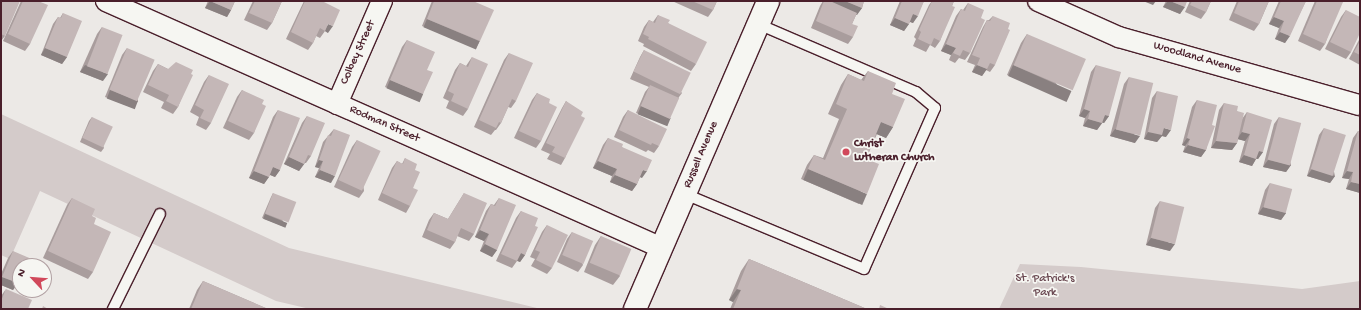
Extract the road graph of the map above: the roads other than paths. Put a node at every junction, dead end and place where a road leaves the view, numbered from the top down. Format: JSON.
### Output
{"nodes":[{"id":1,"x":106,"y":1,"type":"edge"},
{"id":2,"x":382,"y":1,"type":"edge"},
{"id":3,"x":768,"y":1,"type":"edge"},
{"id":4,"x":1038,"y":1,"type":"edge"},
{"id":5,"x":758,"y":24,"type":"junction"},
{"id":6,"x":337,"y":104,"type":"junction"},
{"id":7,"x":1360,"y":105,"type":"edge"},
{"id":8,"x":685,"y":194,"type":"junction"},
{"id":9,"x":160,"y":214,"type":"dead end"},
{"id":10,"x":662,"y":248,"type":"junction"},
{"id":11,"x":113,"y":309,"type":"edge"},
{"id":12,"x":635,"y":309,"type":"edge"}],
"edges":[{"from":1,"to":6,"type":"street","name":"Rodman Street"},
{"from":2,"to":6,"type":"street","name":"Colbey Street"},
{"from":3,"to":5,"type":"street","name":"Russell Avenue"},
{"from":4,"to":7,"type":"street","name":"Woodland Avenue"},
{"from":5,"to":8,"type":"street","name":"Russell Avenue"},
{"from":5,"to":8,"type":"lane"},
{"from":6,"to":10,"type":"street","name":"Rodman Street"},
{"from":8,"to":10,"type":"street","name":"Russell Avenue"},
{"from":9,"to":11,"type":"lane"},
{"from":10,"to":12,"type":"street","name":"Russell Avenue"}]}
